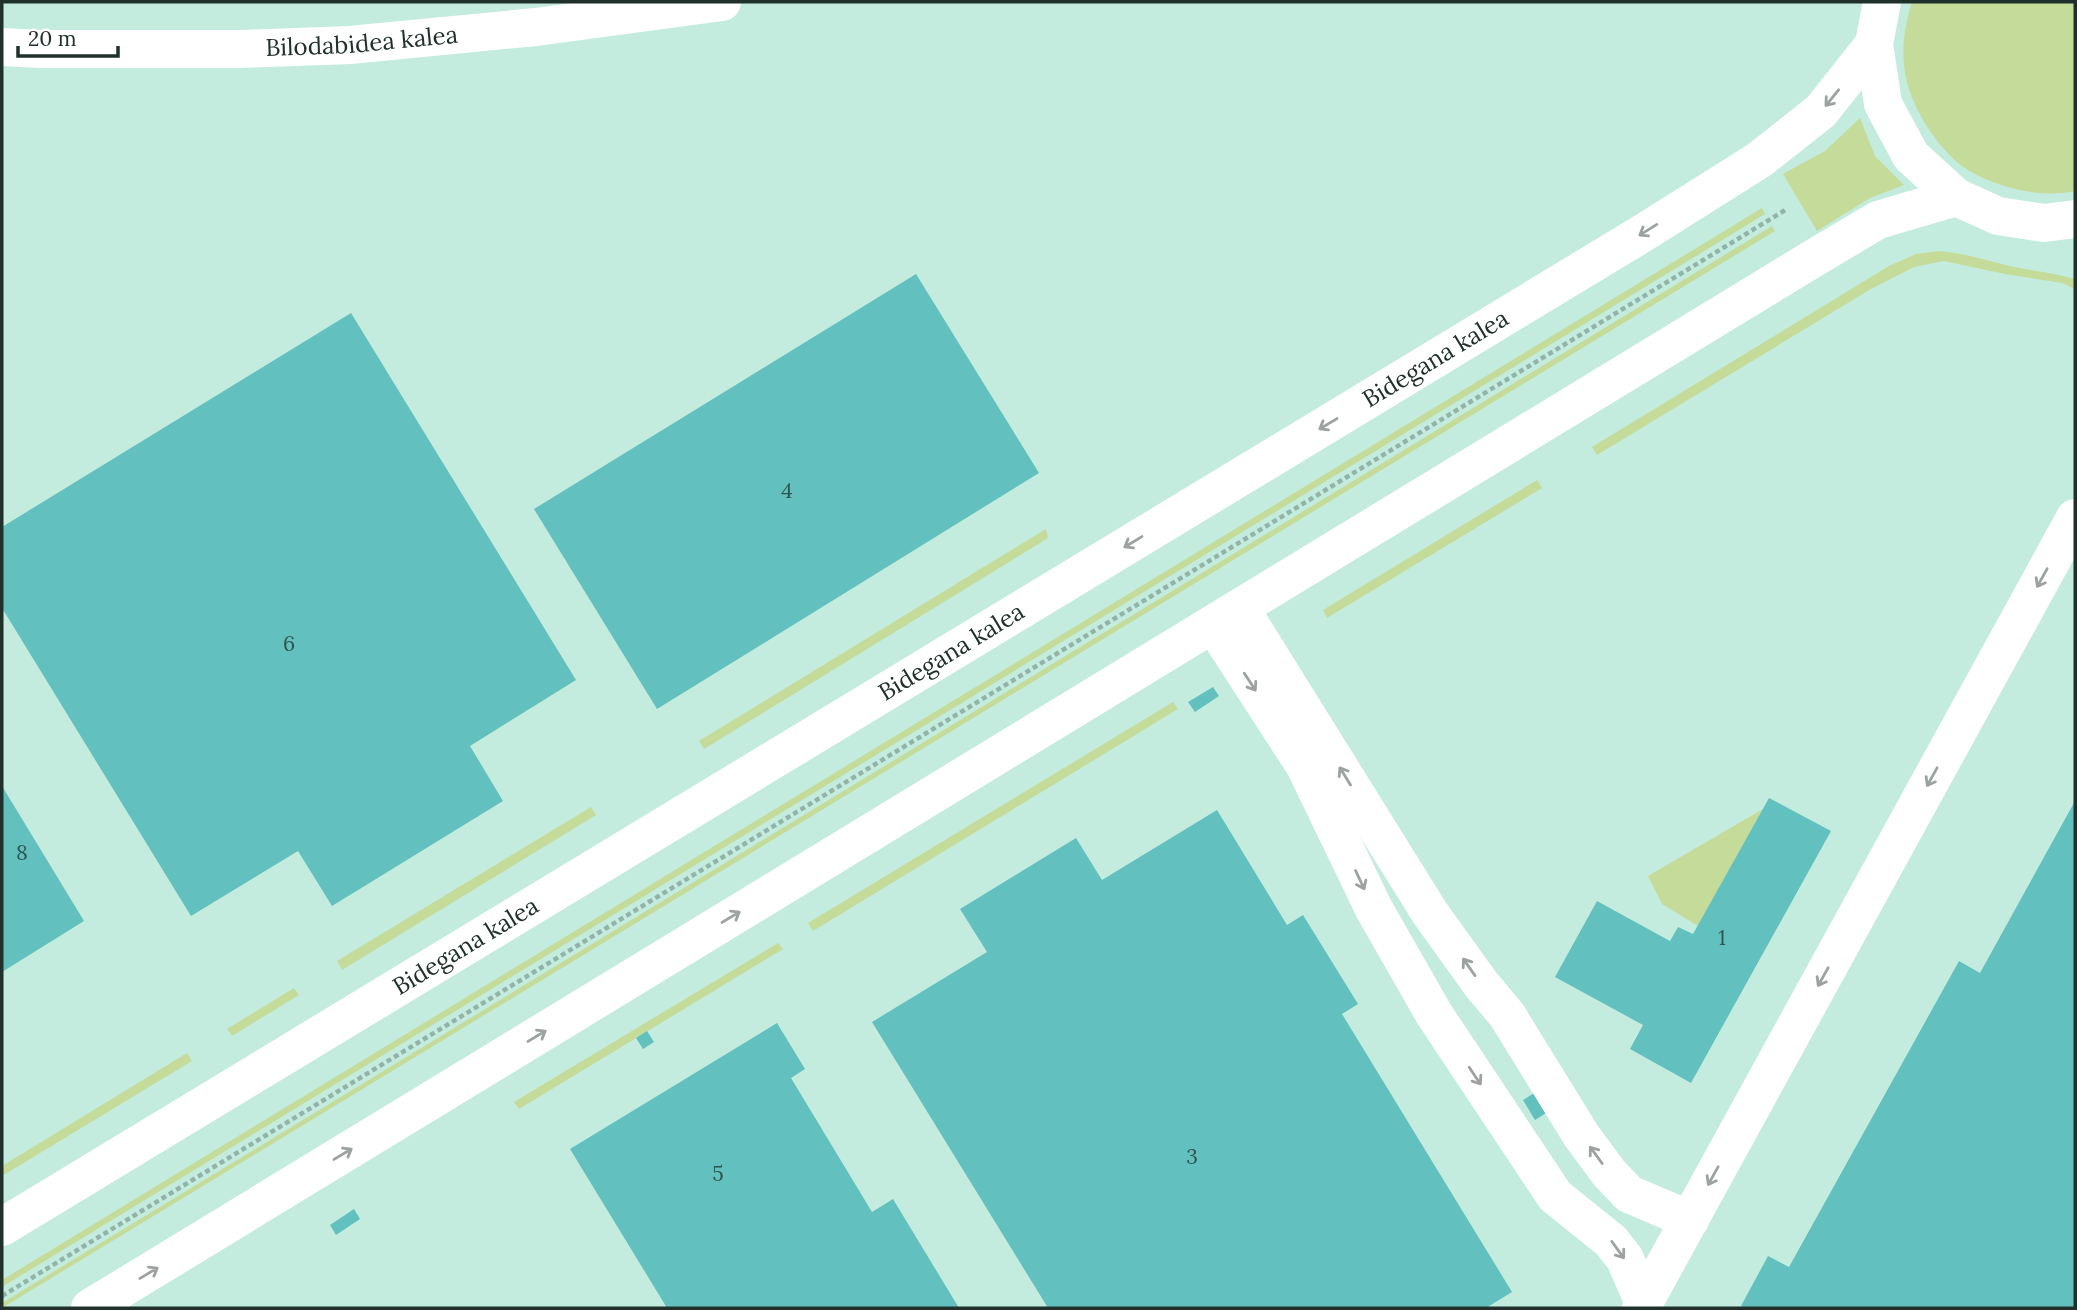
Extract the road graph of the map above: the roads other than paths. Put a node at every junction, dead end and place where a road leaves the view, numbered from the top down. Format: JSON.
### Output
{"nodes":[{"id":1,"x":722,"y":2,"type":"edge"},
{"id":2,"x":1882,"y":2,"type":"edge"},
{"id":3,"x":1874,"y":44,"type":"junction"},
{"id":4,"x":2,"y":47,"type":"edge"},
{"id":5,"x":1956,"y":197,"type":"junction"},
{"id":6,"x":2075,"y":219,"type":"edge"},
{"id":7,"x":2075,"y":518,"type":"edge"},
{"id":8,"x":1226,"y":616,"type":"junction"},
{"id":9,"x":1690,"y":1220,"type":"junction"},
{"id":10,"x":2,"y":1227,"type":"edge"},
{"id":11,"x":1642,"y":1306,"type":"edge"},
{"id":12,"x":90,"y":1308,"type":"edge"}],
"edges":[{"from":1,"to":4,"type":"street","name":"Bilodabidea kalea"},
{"from":2,"to":3,"type":"street"},
{"from":3,"to":5,"type":"street"},
{"from":3,"to":10,"type":"street","name":"Bidegana kalea","one_way":true},
{"from":5,"to":6,"type":"street"},
{"from":5,"to":8,"type":"street"},
{"from":7,"to":9,"type":"street","one_way":true},
{"from":9,"to":8,"type":"street","one_way":true},
{"from":8,"to":11,"type":"street","one_way":true},
{"from":12,"to":8,"type":"street","one_way":true},
{"from":9,"to":11,"type":"street"}]}
